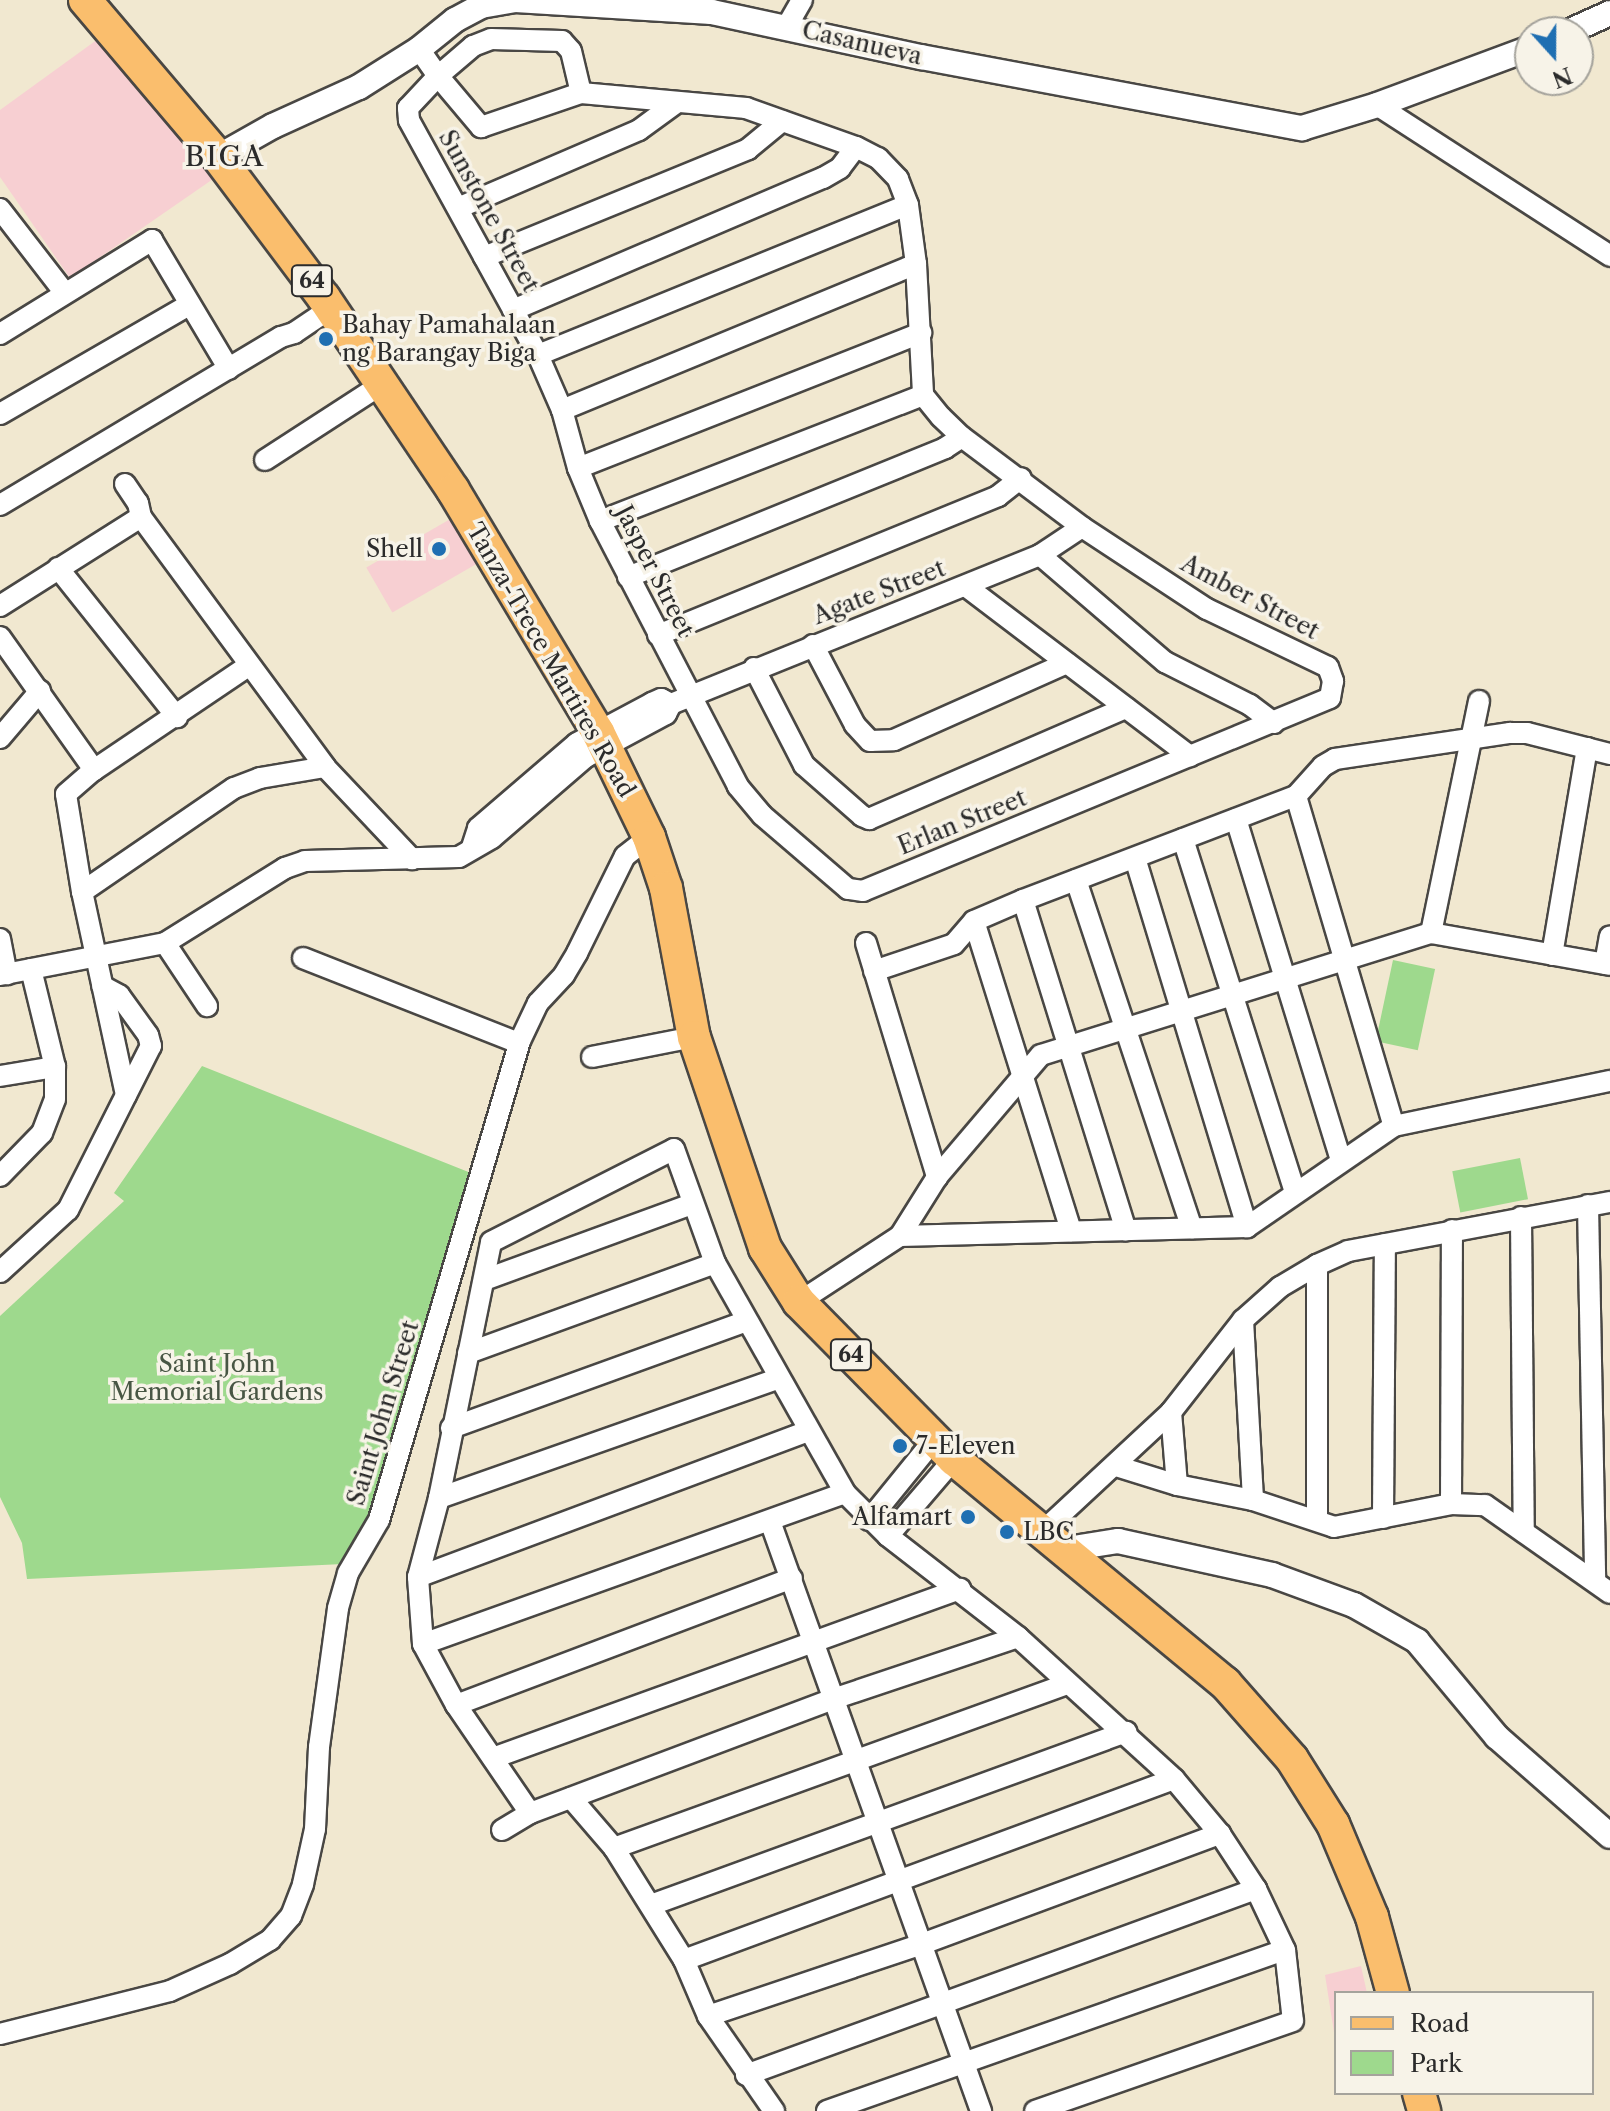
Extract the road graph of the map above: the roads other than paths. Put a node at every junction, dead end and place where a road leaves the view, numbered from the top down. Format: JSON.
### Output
{"nodes":[{"id":1,"x":85,"y":0,"type":"edge"},
{"id":2,"x":802,"y":0,"type":"edge"},
{"id":3,"x":596,"y":1,"type":"edge"},
{"id":4,"x":787,"y":26,"type":"junction"},
{"id":5,"x":419,"y":49,"type":"junction"},
{"id":6,"x":1514,"y":54,"type":"edge"},
{"id":7,"x":438,"y":76,"type":"junction"},
{"id":8,"x":581,"y":93,"type":"junction"},
{"id":9,"x":676,"y":103,"type":"junction"},
{"id":10,"x":1377,"y":105,"type":"junction"},
{"id":11,"x":782,"y":121,"type":"junction"},
{"id":12,"x":856,"y":147,"type":"junction"},
{"id":13,"x":218,"y":157,"type":"junction"},
{"id":14,"x":908,"y":205,"type":"junction"},
{"id":15,"x":458,"y":208,"type":"junction"},
{"id":16,"x":0,"y":209,"type":"edge"},
{"id":17,"x":1610,"y":256,"type":"edge"},
{"id":18,"x":484,"y":257,"type":"junction"},
{"id":19,"x":916,"y":264,"type":"junction"},
{"id":20,"x":65,"y":293,"type":"junction"},
{"id":21,"x":328,"y":303,"type":"junction"},
{"id":22,"x":189,"y":305,"type":"junction"},
{"id":23,"x":513,"y":310,"type":"junction"},
{"id":24,"x":2,"y":328,"type":"edge"},
{"id":25,"x":921,"y":333,"type":"junction"},
{"id":26,"x":538,"y":355,"type":"junction"},
{"id":27,"x":229,"y":369,"type":"junction"},
{"id":28,"x":382,"y":384,"type":"junction"},
{"id":29,"x":923,"y":395,"type":"junction"},
{"id":30,"x":562,"y":410,"type":"junction"},
{"id":31,"x":0,"y":414,"type":"edge"},
{"id":32,"x":962,"y":437,"type":"junction"},
{"id":33,"x":265,"y":460,"type":"dead end"},
{"id":34,"x":578,"y":468,"type":"junction"},
{"id":35,"x":1021,"y":478,"type":"junction"},
{"id":36,"x":125,"y":484,"type":"dead end"},
{"id":37,"x":0,"y":505,"type":"edge"},
{"id":38,"x":141,"y":517,"type":"junction"},
{"id":39,"x":600,"y":521,"type":"junction"},
{"id":40,"x":1082,"y":527,"type":"junction"},
{"id":41,"x":1040,"y":555,"type":"junction"},
{"id":42,"x":58,"y":568,"type":"junction"},
{"id":43,"x":628,"y":577,"type":"junction"},
{"id":44,"x":967,"y":587,"type":"junction"},
{"id":45,"x":0,"y":606,"type":"edge"},
{"id":46,"x":658,"y":635,"type":"junction"},
{"id":47,"x":0,"y":637,"type":"edge"},
{"id":48,"x":813,"y":645,"type":"junction"},
{"id":49,"x":1067,"y":663,"type":"junction"},
{"id":50,"x":248,"y":666,"type":"junction"},
{"id":51,"x":754,"y":668,"type":"junction"},
{"id":52,"x":40,"y":691,"type":"junction"},
{"id":53,"x":1330,"y":698,"type":"joint"},
{"id":54,"x":680,"y":700,"type":"junction"},
{"id":55,"x":1479,"y":701,"type":"dead end"},
{"id":56,"x":1126,"y":708,"type":"junction"},
{"id":57,"x":177,"y":717,"type":"junction"},
{"id":58,"x":1274,"y":723,"type":"junction"},
{"id":59,"x":0,"y":738,"type":"edge"},
{"id":60,"x":601,"y":739,"type":"junction"},
{"id":61,"x":1470,"y":741,"type":"junction"},
{"id":62,"x":1587,"y":748,"type":"junction"},
{"id":63,"x":1610,"y":754,"type":"edge"},
{"id":64,"x":1190,"y":756,"type":"junction"},
{"id":65,"x":325,"y":767,"type":"junction"},
{"id":66,"x":94,"y":770,"type":"junction"},
{"id":67,"x":1296,"y":796,"type":"junction"},
{"id":68,"x":1236,"y":819,"type":"junction"},
{"id":69,"x":649,"y":837,"type":"junction"},
{"id":70,"x":1183,"y":839,"type":"junction"},
{"id":71,"x":1135,"y":858,"type":"junction"},
{"id":72,"x":412,"y":859,"type":"junction"},
{"id":73,"x":1076,"y":880,"type":"junction"},
{"id":74,"x":82,"y":892,"type":"junction"},
{"id":75,"x":1023,"y":900,"type":"junction"},
{"id":76,"x":974,"y":921,"type":"junction"},
{"id":77,"x":1431,"y":933,"type":"junction"},
{"id":78,"x":1610,"y":936,"type":"edge"},
{"id":79,"x":0,"y":939,"type":"edge"},
{"id":80,"x":165,"y":943,"type":"junction"},
{"id":81,"x":866,"y":943,"type":"dead end"},
{"id":82,"x":1552,"y":955,"type":"junction"},
{"id":83,"x":96,"y":958,"type":"junction"},
{"id":84,"x":303,"y":958,"type":"dead end"},
{"id":85,"x":1345,"y":960,"type":"junction"},
{"id":86,"x":1608,"y":965,"type":"edge"},
{"id":87,"x":31,"y":969,"type":"junction"},
{"id":88,"x":874,"y":971,"type":"junction"},
{"id":89,"x":4,"y":974,"type":"edge"},
{"id":90,"x":1284,"y":979,"type":"junction"},
{"id":91,"x":102,"y":986,"type":"junction"},
{"id":92,"x":1232,"y":995,"type":"junction"},
{"id":93,"x":207,"y":1006,"type":"dead end"},
{"id":94,"x":1183,"y":1010,"type":"junction"},
{"id":95,"x":1127,"y":1027,"type":"junction"},
{"id":96,"x":694,"y":1037,"type":"junction"},
{"id":97,"x":519,"y":1043,"type":"junction"},
{"id":98,"x":1070,"y":1045,"type":"junction"},
{"id":99,"x":592,"y":1057,"type":"dead end"},
{"id":100,"x":55,"y":1067,"type":"junction"},
{"id":101,"x":1023,"y":1074,"type":"junction"},
{"id":102,"x":0,"y":1076,"type":"edge"},
{"id":103,"x":1610,"y":1081,"type":"edge"},
{"id":104,"x":126,"y":1095,"type":"junction"},
{"id":105,"x":1394,"y":1126,"type":"junction"},
{"id":106,"x":1341,"y":1161,"type":"junction"},
{"id":107,"x":0,"y":1176,"type":"edge"},
{"id":108,"x":937,"y":1177,"type":"junction"},
{"id":109,"x":1295,"y":1193,"type":"junction"},
{"id":110,"x":1610,"y":1202,"type":"edge"},
{"id":111,"x":692,"y":1204,"type":"junction"},
{"id":112,"x":1588,"y":1205,"type":"junction"},
{"id":113,"x":1521,"y":1217,"type":"junction"},
{"id":114,"x":1247,"y":1227,"type":"junction"},
{"id":115,"x":1192,"y":1228,"type":"junction"},
{"id":116,"x":1126,"y":1230,"type":"junction"},
{"id":117,"x":1452,"y":1230,"type":"junction"},
{"id":118,"x":1071,"y":1231,"type":"junction"},
{"id":119,"x":900,"y":1236,"type":"junction"},
{"id":120,"x":1385,"y":1244,"type":"junction"},
{"id":121,"x":715,"y":1263,"type":"junction"},
{"id":122,"x":1317,"y":1265,"type":"junction"},
{"id":123,"x":0,"y":1272,"type":"edge"},
{"id":124,"x":484,"y":1280,"type":"junction"},
{"id":125,"x":799,"y":1302,"type":"junction"},
{"id":126,"x":1243,"y":1320,"type":"junction"},
{"id":127,"x":747,"y":1321,"type":"junction"},
{"id":128,"x":468,"y":1353,"type":"junction"},
{"id":129,"x":777,"y":1379,"type":"junction"},
{"id":130,"x":1171,"y":1412,"type":"junction"},
{"id":131,"x":451,"y":1428,"type":"junction"},
{"id":132,"x":809,"y":1431,"type":"junction"},
{"id":133,"x":944,"y":1450,"type":"junction"},
{"id":134,"x":1116,"y":1466,"type":"junction"},
{"id":135,"x":1177,"y":1485,"type":"junction"},
{"id":136,"x":845,"y":1493,"type":"junction"},
{"id":137,"x":439,"y":1498,"type":"junction"},
{"id":138,"x":1253,"y":1500,"type":"junction"},
{"id":139,"x":1451,"y":1504,"type":"junction"},
{"id":140,"x":1383,"y":1518,"type":"junction"},
{"id":141,"x":869,"y":1520,"type":"junction"},
{"id":142,"x":1317,"y":1520,"type":"junction"},
{"id":143,"x":770,"y":1521,"type":"junction"},
{"id":144,"x":1524,"y":1532,"type":"junction"},
{"id":145,"x":888,"y":1536,"type":"junction"},
{"id":146,"x":1055,"y":1540,"type":"junction"},
{"id":147,"x":418,"y":1577,"type":"junction"},
{"id":148,"x":792,"y":1578,"type":"junction"},
{"id":149,"x":1602,"y":1586,"type":"edge"},
{"id":150,"x":960,"y":1589,"type":"junction"},
{"id":151,"x":1018,"y":1637,"type":"junction"},
{"id":152,"x":814,"y":1639,"type":"junction"},
{"id":153,"x":423,"y":1644,"type":"junction"},
{"id":154,"x":1068,"y":1684,"type":"junction"},
{"id":155,"x":836,"y":1698,"type":"junction"},
{"id":156,"x":456,"y":1705,"type":"junction"},
{"id":157,"x":1126,"y":1732,"type":"junction"},
{"id":158,"x":493,"y":1758,"type":"junction"},
{"id":159,"x":855,"y":1760,"type":"junction"},
{"id":160,"x":1174,"y":1779,"type":"junction"},
{"id":161,"x":571,"y":1798,"type":"junction"},
{"id":162,"x":530,"y":1813,"type":"junction"},
{"id":163,"x":877,"y":1820,"type":"junction"},
{"id":164,"x":502,"y":1830,"type":"dead end"},
{"id":165,"x":1220,"y":1834,"type":"junction"},
{"id":166,"x":1610,"y":1836,"type":"edge"},
{"id":167,"x":614,"y":1848,"type":"junction"},
{"id":168,"x":899,"y":1881,"type":"junction"},
{"id":169,"x":1256,"y":1889,"type":"junction"},
{"id":170,"x":651,"y":1905,"type":"junction"},
{"id":171,"x":922,"y":1944,"type":"junction"},
{"id":172,"x":1285,"y":1950,"type":"junction"},
{"id":173,"x":684,"y":1960,"type":"junction"},
{"id":174,"x":1392,"y":1991,"type":"edge"},
{"id":175,"x":945,"y":2002,"type":"junction"},
{"id":176,"x":708,"y":2016,"type":"junction"},
{"id":177,"x":0,"y":2034,"type":"edge"},
{"id":178,"x":963,"y":2061,"type":"junction"},
{"id":179,"x":746,"y":2075,"type":"junction"},
{"id":180,"x":774,"y":2111,"type":"edge"},
{"id":181,"x":827,"y":2111,"type":"edge"},
{"id":182,"x":981,"y":2111,"type":"edge"},
{"id":183,"x":1035,"y":2111,"type":"edge"}],
"edges":[{"from":1,"to":13,"type":"main road","name":"Tanza-Trece Martires Road","number":"64"},
{"from":2,"to":4,"type":"street"},
{"from":3,"to":4,"type":"street","name":"Casanueva"},
{"from":3,"to":5,"type":"street","name":"Casanueva"},
{"from":4,"to":10,"type":"street","name":"Casanueva"},
{"from":5,"to":7,"type":"street"},
{"from":5,"to":13,"type":"street","name":"Casanueva"},
{"from":6,"to":10,"type":"street","name":"Casanueva"},
{"from":7,"to":8,"type":"street"},
{"from":7,"to":8,"type":"street","name":"Sunstone Street"},
{"from":7,"to":15,"type":"street","name":"Sunstone Street"},
{"from":8,"to":9,"type":"street"},
{"from":9,"to":11,"type":"street"},
{"from":9,"to":15,"type":"street"},
{"from":10,"to":17,"type":"street"},
{"from":11,"to":12,"type":"street"},
{"from":11,"to":18,"type":"street"},
{"from":12,"to":14,"type":"street"},
{"from":12,"to":23,"type":"street"},
{"from":13,"to":21,"type":"main road","name":"Tanza-Trece Martires Road","number":"64"},
{"from":14,"to":19,"type":"street"},
{"from":14,"to":26,"type":"street"},
{"from":15,"to":18,"type":"street","name":"Sunstone Street"},
{"from":16,"to":20,"type":"street"},
{"from":18,"to":23,"type":"street","name":"Sunstone Street"},
{"from":19,"to":25,"type":"street"},
{"from":19,"to":30,"type":"street"},
{"from":20,"to":22,"type":"street"},
{"from":20,"to":24,"type":"street"},
{"from":21,"to":27,"type":"street"},
{"from":21,"to":28,"type":"main road","name":"Tanza-Trece Martires Road","number":"64"},
{"from":22,"to":27,"type":"street"},
{"from":22,"to":31,"type":"street"},
{"from":23,"to":26,"type":"street","name":"Sunstone Street"},
{"from":25,"to":29,"type":"street"},
{"from":25,"to":34,"type":"street"},
{"from":26,"to":30,"type":"street","name":"Sunstone Street"},
{"from":27,"to":37,"type":"street"},
{"from":28,"to":33,"type":"street"},
{"from":28,"to":60,"type":"main road","name":"Tanza-Trece Martires Road","number":"64"},
{"from":29,"to":32,"type":"street"},
{"from":29,"to":39,"type":"street"},
{"from":30,"to":34,"type":"street","name":"Sunstone Street"},
{"from":32,"to":35,"type":"street"},
{"from":32,"to":43,"type":"street"},
{"from":34,"to":39,"type":"street","name":"Jasper Street"},
{"from":35,"to":40,"type":"street"},
{"from":35,"to":46,"type":"street"},
{"from":36,"to":38,"type":"street"},
{"from":38,"to":42,"type":"street"},
{"from":38,"to":50,"type":"street"},
{"from":39,"to":43,"type":"street","name":"Jasper Street"},
{"from":40,"to":41,"type":"street","name":"Agate Street"},
{"from":40,"to":53,"type":"street","name":"Amber Street"},
{"from":41,"to":44,"type":"street","name":"Agate Street"},
{"from":41,"to":58,"type":"street"},
{"from":42,"to":45,"type":"street"},
{"from":42,"to":57,"type":"street"},
{"from":43,"to":46,"type":"street","name":"Jasper Street"},
{"from":44,"to":48,"type":"street","name":"Agate Street"},
{"from":44,"to":49,"type":"street"},
{"from":46,"to":54,"type":"street","name":"Jasper Street"},
{"from":47,"to":52,"type":"street"},
{"from":48,"to":49,"type":"street"},
{"from":48,"to":51,"type":"street","name":"Agate Street"},
{"from":49,"to":56,"type":"street"},
{"from":50,"to":57,"type":"street"},
{"from":50,"to":65,"type":"street"},
{"from":51,"to":54,"type":"street","name":"Agate Street"},
{"from":51,"to":56,"type":"street"},
{"from":52,"to":59,"type":"street"},
{"from":52,"to":66,"type":"street"},
{"from":53,"to":58,"type":"street","name":"Erlan Street"},
{"from":54,"to":60,"type":"street","name":"Agate Street"},
{"from":54,"to":64,"type":"street","name":"Erlan Street"},
{"from":55,"to":61,"type":"street"},
{"from":56,"to":64,"type":"street"},
{"from":57,"to":66,"type":"street"},
{"from":58,"to":64,"type":"street","name":"Erlan Street"},
{"from":60,"to":69,"type":"main road","name":"Tanza-Trece Martires Road","number":"64"},
{"from":60,"to":72,"type":"street"},
{"from":61,"to":62,"type":"street"},
{"from":61,"to":67,"type":"street"},
{"from":61,"to":77,"type":"street"},
{"from":62,"to":63,"type":"street"},
{"from":62,"to":82,"type":"street"},
{"from":65,"to":72,"type":"street"},
{"from":65,"to":74,"type":"street"},
{"from":66,"to":74,"type":"street"},
{"from":67,"to":68,"type":"street"},
{"from":67,"to":85,"type":"street"},
{"from":68,"to":70,"type":"street"},
{"from":68,"to":90,"type":"street"},
{"from":69,"to":96,"type":"main road","name":"Tanza-Trece Martires Road","number":"64"},
{"from":69,"to":97,"type":"street","name":"Saint John Street"},
{"from":70,"to":71,"type":"street"},
{"from":70,"to":92,"type":"street"},
{"from":71,"to":73,"type":"street"},
{"from":71,"to":94,"type":"street"},
{"from":72,"to":80,"type":"street"},
{"from":73,"to":75,"type":"street"},
{"from":73,"to":95,"type":"street"},
{"from":74,"to":83,"type":"street"},
{"from":75,"to":76,"type":"street"},
{"from":75,"to":98,"type":"street"},
{"from":76,"to":88,"type":"street"},
{"from":76,"to":101,"type":"street"},
{"from":77,"to":82,"type":"street"},
{"from":77,"to":85,"type":"street"},
{"from":78,"to":86,"type":"street"},
{"from":79,"to":89,"type":"street"},
{"from":80,"to":83,"type":"street"},
{"from":80,"to":93,"type":"street"},
{"from":81,"to":88,"type":"street"},
{"from":82,"to":86,"type":"street"},
{"from":83,"to":87,"type":"street"},
{"from":83,"to":91,"type":"street"},
{"from":84,"to":97,"type":"street"},
{"from":85,"to":90,"type":"street"},
{"from":85,"to":105,"type":"street"},
{"from":87,"to":89,"type":"street"},
{"from":87,"to":100,"type":"street"},
{"from":88,"to":108,"type":"street"},
{"from":90,"to":92,"type":"street"},
{"from":90,"to":106,"type":"street"},
{"from":91,"to":104,"type":"street"},
{"from":91,"to":104,"type":"street"},
{"from":92,"to":94,"type":"street"},
{"from":92,"to":109,"type":"street"},
{"from":94,"to":95,"type":"street"},
{"from":94,"to":114,"type":"street"},
{"from":95,"to":98,"type":"street"},
{"from":95,"to":115,"type":"street"},
{"from":96,"to":99,"type":"street"},
{"from":96,"to":125,"type":"main road","name":"Tanza-Trece Martires Road","number":"64"},
{"from":97,"to":177,"type":"street","name":"Saint John Street"},
{"from":98,"to":101,"type":"street"},
{"from":98,"to":116,"type":"street"},
{"from":100,"to":102,"type":"street"},
{"from":100,"to":107,"type":"street"},
{"from":101,"to":108,"type":"street"},
{"from":101,"to":118,"type":"street"},
{"from":103,"to":105,"type":"street"},
{"from":104,"to":123,"type":"street"},
{"from":105,"to":106,"type":"street"},
{"from":106,"to":109,"type":"street"},
{"from":108,"to":119,"type":"street"},
{"from":109,"to":114,"type":"street"},
{"from":110,"to":112,"type":"street"},
{"from":111,"to":121,"type":"street"},
{"from":111,"to":124,"type":"street"},
{"from":111,"to":124,"type":"street"},
{"from":112,"to":113,"type":"street"},
{"from":112,"to":149,"type":"street"},
{"from":113,"to":117,"type":"street"},
{"from":113,"to":144,"type":"street"},
{"from":114,"to":115,"type":"street"},
{"from":115,"to":116,"type":"street"},
{"from":116,"to":118,"type":"street"},
{"from":117,"to":120,"type":"street"},
{"from":117,"to":139,"type":"street"},
{"from":118,"to":119,"type":"street"},
{"from":119,"to":125,"type":"street"},
{"from":120,"to":122,"type":"street"},
{"from":120,"to":140,"type":"street"},
{"from":121,"to":127,"type":"street"},
{"from":121,"to":128,"type":"street"},
{"from":122,"to":126,"type":"street"},
{"from":122,"to":142,"type":"street"},
{"from":124,"to":128,"type":"street"},
{"from":125,"to":133,"type":"main road","name":"Tanza-Trece Martires Road","number":"64"},
{"from":126,"to":130,"type":"street"},
{"from":126,"to":138,"type":"street"},
{"from":127,"to":129,"type":"street"},
{"from":127,"to":131,"type":"street"},
{"from":128,"to":131,"type":"street"},
{"from":129,"to":132,"type":"street"},
{"from":129,"to":137,"type":"street"},
{"from":130,"to":134,"type":"street"},
{"from":130,"to":135,"type":"street"},
{"from":131,"to":137,"type":"street"},
{"from":132,"to":136,"type":"street"},
{"from":132,"to":147,"type":"street"},
{"from":133,"to":141,"type":"street"},
{"from":133,"to":145,"type":"street"},
{"from":133,"to":146,"type":"main road","name":"Tanza-Trece Martires Road","number":"64"},
{"from":134,"to":135,"type":"street"},
{"from":134,"to":146,"type":"street"},
{"from":135,"to":138,"type":"street"},
{"from":136,"to":141,"type":"street"},
{"from":136,"to":143,"type":"street"},
{"from":137,"to":147,"type":"street"},
{"from":138,"to":142,"type":"street"},
{"from":139,"to":140,"type":"street"},
{"from":139,"to":144,"type":"street"},
{"from":140,"to":142,"type":"street"},
{"from":141,"to":145,"type":"street"},
{"from":143,"to":148,"type":"street"},
{"from":143,"to":153,"type":"street"},
{"from":144,"to":149,"type":"street"},
{"from":145,"to":150,"type":"street"},
{"from":146,"to":166,"type":"street"},
{"from":146,"to":174,"type":"main road","name":"Tanza-Trece Martires Road","number":"64"},
{"from":147,"to":153,"type":"street"},
{"from":148,"to":152,"type":"street"},
{"from":148,"to":156,"type":"street"},
{"from":150,"to":151,"type":"street"},
{"from":150,"to":152,"type":"street"},
{"from":151,"to":154,"type":"street"},
{"from":151,"to":155,"type":"street"},
{"from":152,"to":155,"type":"street"},
{"from":152,"to":158,"type":"street"},
{"from":153,"to":156,"type":"street"},
{"from":154,"to":157,"type":"street"},
{"from":154,"to":159,"type":"street"},
{"from":155,"to":159,"type":"street"},
{"from":155,"to":161,"type":"street"},
{"from":156,"to":158,"type":"street"},
{"from":157,"to":160,"type":"street"},
{"from":157,"to":163,"type":"street"},
{"from":158,"to":162,"type":"street"},
{"from":159,"to":163,"type":"street"},
{"from":159,"to":167,"type":"street"},
{"from":160,"to":165,"type":"street"},
{"from":160,"to":168,"type":"street"},
{"from":161,"to":162,"type":"street"},
{"from":161,"to":167,"type":"street"},
{"from":162,"to":164,"type":"street"},
{"from":163,"to":168,"type":"street"},
{"from":163,"to":170,"type":"street"},
{"from":165,"to":169,"type":"street"},
{"from":165,"to":171,"type":"street"},
{"from":167,"to":170,"type":"street"},
{"from":168,"to":171,"type":"street"},
{"from":168,"to":173,"type":"street"},
{"from":169,"to":172,"type":"street"},
{"from":169,"to":175,"type":"street"},
{"from":170,"to":173,"type":"street"},
{"from":171,"to":175,"type":"street"},
{"from":171,"to":176,"type":"street"},
{"from":172,"to":178,"type":"street"},
{"from":172,"to":183,"type":"street"},
{"from":173,"to":176,"type":"street"},
{"from":175,"to":178,"type":"street"},
{"from":175,"to":179,"type":"street"},
{"from":176,"to":179,"type":"street"},
{"from":178,"to":181,"type":"street"},
{"from":178,"to":182,"type":"street"},
{"from":179,"to":180,"type":"street"}]}
